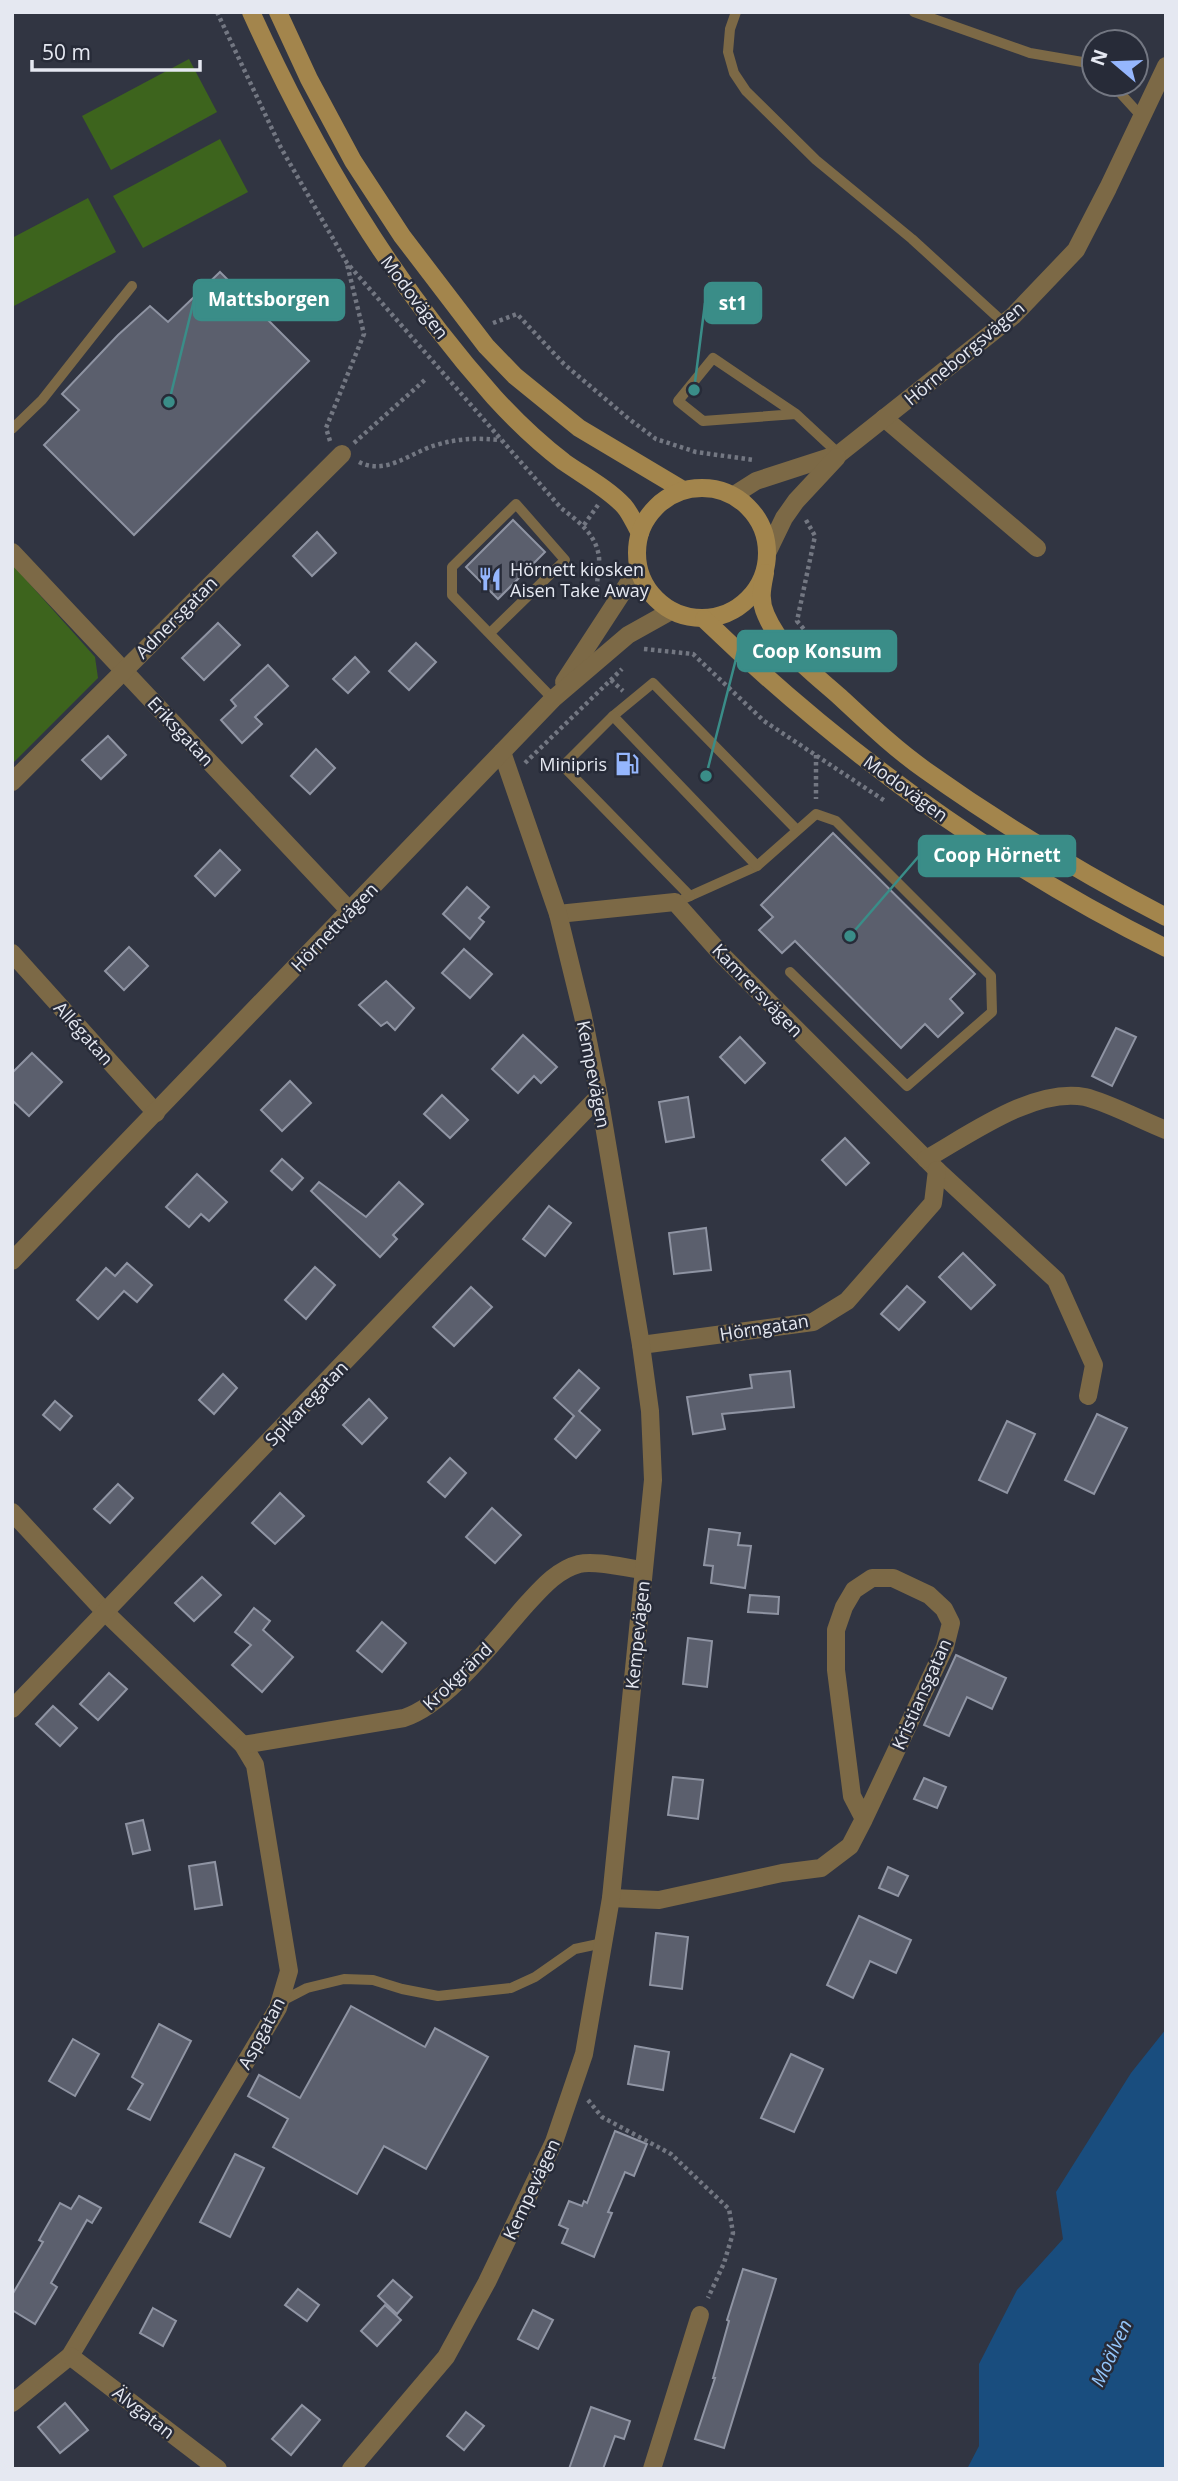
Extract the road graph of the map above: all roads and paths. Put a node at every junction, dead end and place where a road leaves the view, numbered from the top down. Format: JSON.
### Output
{"nodes":[{"id":1,"x":251,"y":12,"type":"edge"},
{"id":2,"x":278,"y":12,"type":"edge"},
{"id":3,"x":736,"y":12,"type":"edge"},
{"id":4,"x":914,"y":12,"type":"edge"},
{"id":5,"x":1080,"y":62,"type":"edge"},
{"id":6,"x":1166,"y":66,"type":"edge"},
{"id":7,"x":1125,"y":98,"type":"edge"},
{"id":8,"x":1142,"y":117,"type":"junction"},
{"id":9,"x":347,"y":263,"type":"dead end"},
{"id":10,"x":132,"y":286,"type":"dead end"},
{"id":11,"x":1004,"y":323,"type":"junction"},
{"id":12,"x":427,"y":378,"type":"dead end"},
{"id":13,"x":796,"y":414,"type":"junction"},
{"id":14,"x":884,"y":418,"type":"junction"},
{"id":15,"x":12,"y":429,"type":"edge"},
{"id":16,"x":502,"y":441,"type":"dead end"},
{"id":17,"x":342,"y":454,"type":"junction"},
{"id":18,"x":839,"y":454,"type":"junction"},
{"id":19,"x":683,"y":490,"type":"junction"},
{"id":20,"x":734,"y":495,"type":"junction"},
{"id":21,"x":640,"y":534,"type":"junction"},
{"id":22,"x":1037,"y":548,"type":"dead end"},
{"id":23,"x":768,"y":551,"type":"junction"},
{"id":24,"x":12,"y":552,"type":"edge"},
{"id":25,"x":637,"y":570,"type":"junction"},
{"id":26,"x":765,"y":573,"type":"junction"},
{"id":27,"x":671,"y":611,"type":"junction"},
{"id":28,"x":704,"y":619,"type":"junction"},
{"id":29,"x":490,"y":633,"type":"junction"},
{"id":30,"x":642,"y":649,"type":"dead end"},
{"id":31,"x":634,"y":657,"type":"dead end"},
{"id":32,"x":626,"y":664,"type":"dead end"},
{"id":33,"x":123,"y":670,"type":"junction"},
{"id":34,"x":553,"y":699,"type":"junction"},
{"id":35,"x":613,"y":716,"type":"junction"},
{"id":36,"x":502,"y":752,"type":"junction"},
{"id":37,"x":816,"y":754,"type":"dead end"},
{"id":38,"x":510,"y":776,"type":"junction"},
{"id":39,"x":12,"y":782,"type":"edge"},
{"id":40,"x":816,"y":814,"type":"junction"},
{"id":41,"x":797,"y":830,"type":"junction"},
{"id":42,"x":757,"y":866,"type":"junction"},
{"id":43,"x":682,"y":899,"type":"junction"},
{"id":44,"x":349,"y":910,"type":"junction"},
{"id":45,"x":558,"y":914,"type":"junction"},
{"id":46,"x":1166,"y":917,"type":"edge"},
{"id":47,"x":1166,"y":948,"type":"edge"},
{"id":48,"x":12,"y":953,"type":"edge"},
{"id":49,"x":790,"y":972,"type":"dead end"},
{"id":50,"x":599,"y":1096,"type":"junction"},
{"id":51,"x":156,"y":1113,"type":"junction"},
{"id":52,"x":1166,"y":1130,"type":"edge"},
{"id":53,"x":931,"y":1165,"type":"junction"},
{"id":54,"x":12,"y":1261,"type":"edge"},
{"id":55,"x":640,"y":1345,"type":"junction"},
{"id":56,"x":1088,"y":1396,"type":"dead end"},
{"id":57,"x":12,"y":1512,"type":"edge"},
{"id":58,"x":643,"y":1570,"type":"junction"},
{"id":59,"x":106,"y":1613,"type":"junction"},
{"id":60,"x":12,"y":1709,"type":"edge"},
{"id":61,"x":243,"y":1745,"type":"junction"},
{"id":62,"x":864,"y":1819,"type":"junction"},
{"id":63,"x":611,"y":1898,"type":"junction"},
{"id":64,"x":603,"y":1943,"type":"junction"},
{"id":65,"x":280,"y":2002,"type":"junction"},
{"id":66,"x":574,"y":2082,"type":"junction"},
{"id":67,"x":700,"y":2315,"type":"joint"},
{"id":68,"x":71,"y":2356,"type":"junction"},
{"id":69,"x":12,"y":2403,"type":"edge"},
{"id":70,"x":218,"y":2469,"type":"edge"},
{"id":71,"x":351,"y":2469,"type":"edge"},
{"id":72,"x":652,"y":2469,"type":"edge"}],
"edges":[{"from":1,"to":21,"type":"main road","name":"Modovägen"},
{"from":2,"to":19,"type":"main road","name":"Modovägen"},
{"from":3,"to":11,"type":"lane"},
{"from":4,"to":5,"type":"lane"},
{"from":6,"to":8,"type":"street","name":"Hörneborgsvägen"},
{"from":7,"to":8,"type":"lane"},
{"from":8,"to":11,"type":"street","name":"Hörneborgsvägen"},
{"from":9,"to":17,"type":"path"},
{"from":10,"to":15,"type":"lane"},
{"from":11,"to":14,"type":"street","name":"Hörneborgsvägen"},
{"from":12,"to":17,"type":"path"},
{"from":13,"to":13,"type":"lane"},
{"from":13,"to":18,"type":"lane"},
{"from":14,"to":18,"type":"street","name":"Hörneborgsvägen"},
{"from":14,"to":22,"type":"street"},
{"from":16,"to":17,"type":"path"},
{"from":17,"to":33,"type":"street","name":"Adnersgatan"},
{"from":18,"to":20,"type":"street","name":"Hörneborgsvägen"},
{"from":18,"to":23,"type":"street"},
{"from":19,"to":20,"type":"main road"},
{"from":19,"to":21,"type":"main road"},
{"from":20,"to":23,"type":"main road"},
{"from":21,"to":25,"type":"main road"},
{"from":23,"to":26,"type":"main road"},
{"from":24,"to":33,"type":"street","name":"Eriksgatan"},
{"from":25,"to":27,"type":"main road"},
{"from":25,"to":34,"type":"street"},
{"from":26,"to":28,"type":"main road"},
{"from":26,"to":46,"type":"main road","name":"Modovägen"},
{"from":27,"to":28,"type":"main road"},
{"from":27,"to":34,"type":"street","name":"Hörnettvägen"},
{"from":28,"to":47,"type":"main road","name":"Modovägen"},
{"from":29,"to":29,"type":"lane"},
{"from":29,"to":34,"type":"lane"},
{"from":30,"to":31,"type":"path"},
{"from":32,"to":38,"type":"path"},
{"from":33,"to":39,"type":"street","name":"Adnersgatan"},
{"from":33,"to":44,"type":"street","name":"Eriksgatan"},
{"from":34,"to":36,"type":"street","name":"Hörnettvägen"},
{"from":35,"to":41,"type":"lane"},
{"from":35,"to":42,"type":"lane"},
{"from":35,"to":43,"type":"lane"},
{"from":36,"to":38,"type":"street","name":"Kempevägen"},
{"from":36,"to":44,"type":"street","name":"Hörnettvägen"},
{"from":37,"to":40,"type":"path"},
{"from":38,"to":45,"type":"street","name":"Kempevägen"},
{"from":40,"to":41,"type":"lane"},
{"from":40,"to":49,"type":"lane"},
{"from":41,"to":42,"type":"lane"},
{"from":42,"to":43,"type":"lane"},
{"from":43,"to":45,"type":"street"},
{"from":43,"to":53,"type":"street","name":"Kamrersvägen"},
{"from":44,"to":51,"type":"street","name":"Hörnettvägen"},
{"from":45,"to":50,"type":"street","name":"Kempevägen"},
{"from":48,"to":51,"type":"street","name":"Allégatan"},
{"from":50,"to":55,"type":"street","name":"Kempevägen"},
{"from":50,"to":59,"type":"street","name":"Spikaregatan"},
{"from":51,"to":54,"type":"street","name":"Hörnettvägen"},
{"from":52,"to":53,"type":"street"},
{"from":53,"to":55,"type":"street","name":"Hörngatan"},
{"from":53,"to":56,"type":"street","name":"Kamrersvägen"},
{"from":55,"to":58,"type":"street","name":"Kempevägen"},
{"from":57,"to":59,"type":"street","name":"Aspgatan"},
{"from":58,"to":61,"type":"street","name":"Krokgränd"},
{"from":58,"to":63,"type":"street","name":"Kempevägen"},
{"from":59,"to":60,"type":"street","name":"Spikaregatan"},
{"from":59,"to":61,"type":"street","name":"Aspgatan"},
{"from":61,"to":65,"type":"street","name":"Aspgatan"},
{"from":62,"to":62,"type":"street","name":"Kristiansgatan"},
{"from":62,"to":63,"type":"street","name":"Kristiansgatan"},
{"from":63,"to":64,"type":"street","name":"Kempevägen"},
{"from":64,"to":65,"type":"lane"},
{"from":64,"to":66,"type":"street","name":"Kempevägen"},
{"from":65,"to":68,"type":"street","name":"Aspgatan"},
{"from":66,"to":67,"type":"path"},
{"from":66,"to":71,"type":"street","name":"Kempevägen"},
{"from":67,"to":72,"type":"street"},
{"from":68,"to":69,"type":"street","name":"Aspgatan"},
{"from":68,"to":70,"type":"street","name":"Älvgatan"}]}
